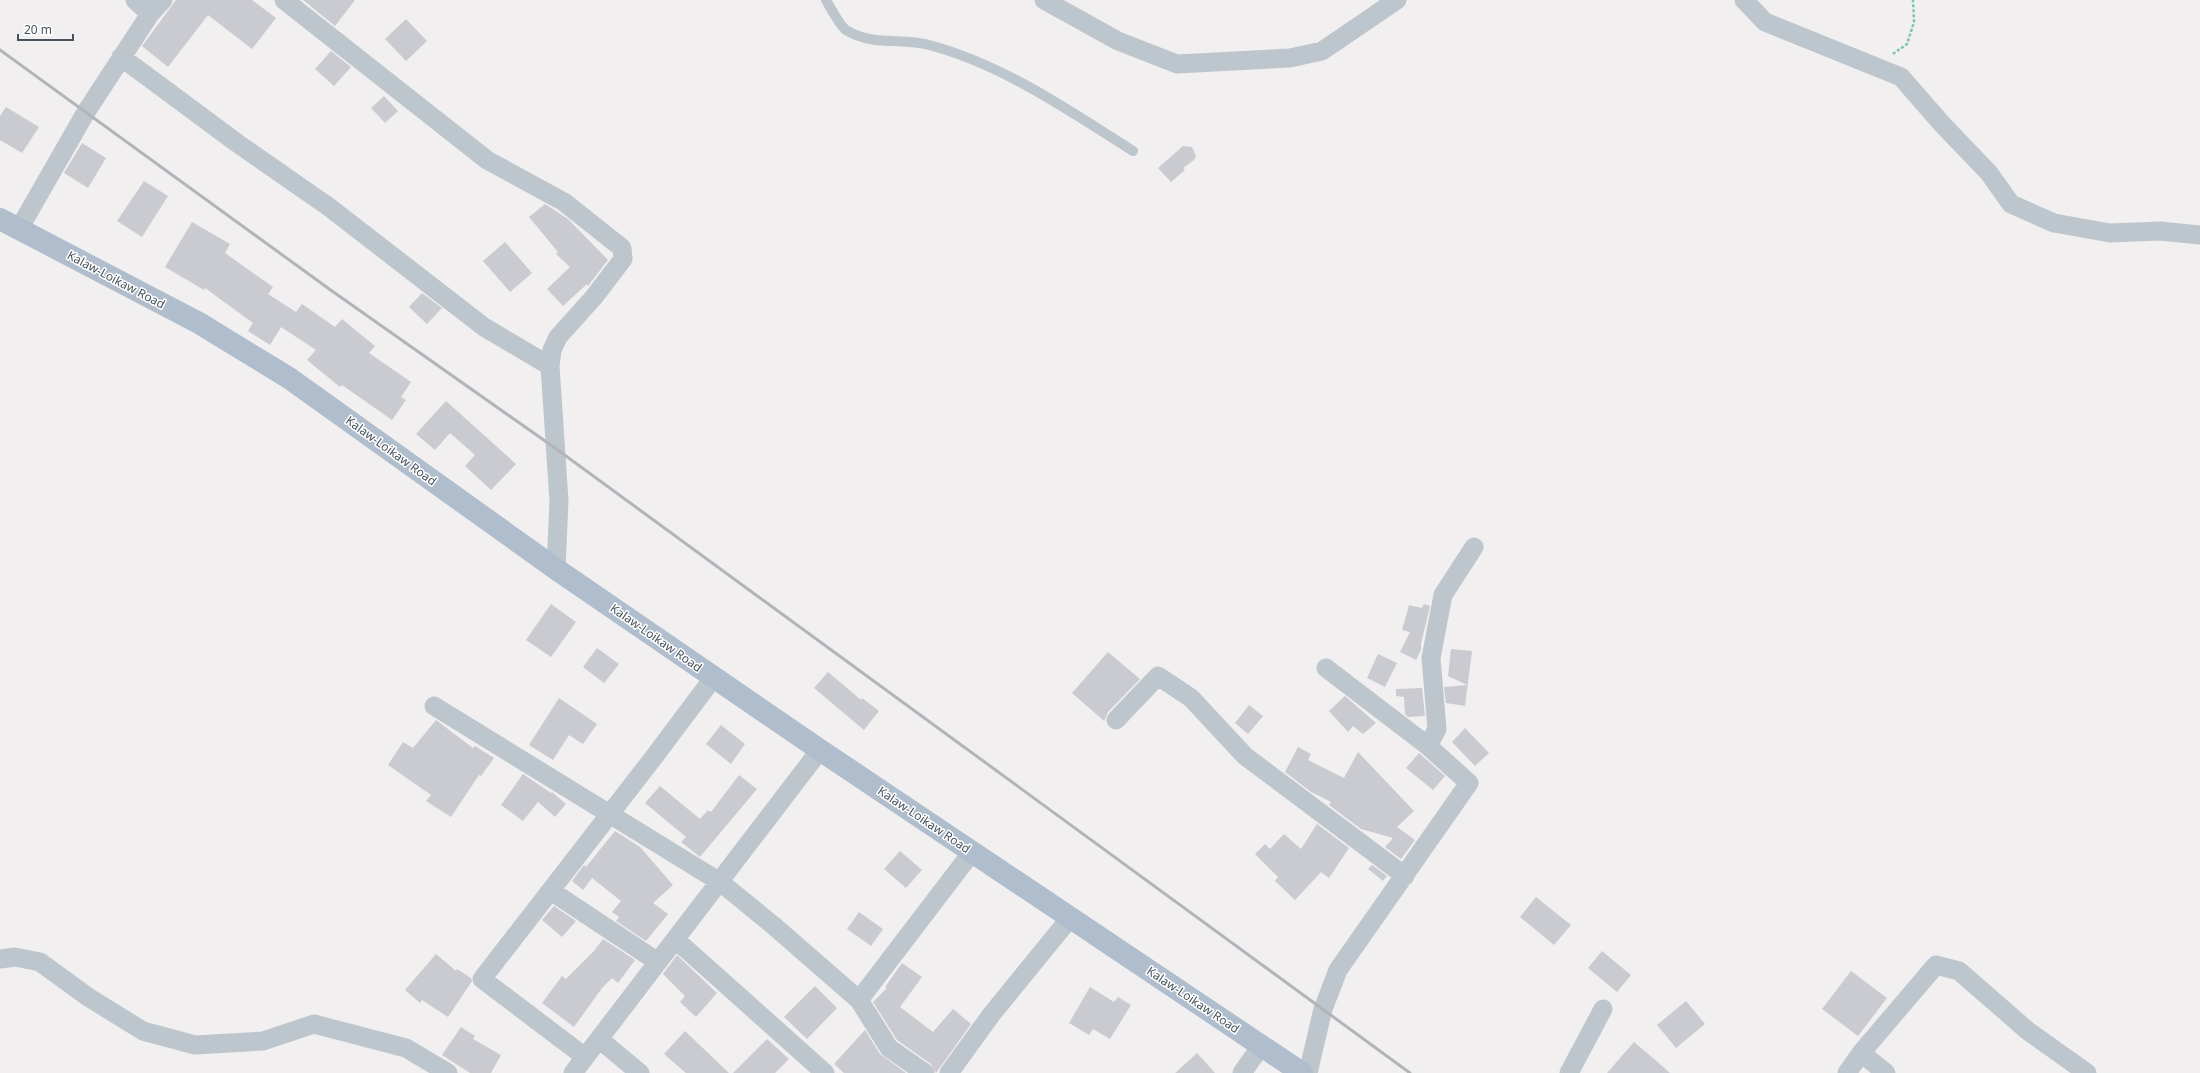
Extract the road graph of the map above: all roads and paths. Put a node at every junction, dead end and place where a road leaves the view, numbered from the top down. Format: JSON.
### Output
{"nodes":[{"id":1,"x":135,"y":0,"type":"edge"},
{"id":2,"x":163,"y":0,"type":"edge"},
{"id":3,"x":284,"y":0,"type":"edge"},
{"id":4,"x":826,"y":0,"type":"edge"},
{"id":5,"x":1044,"y":0,"type":"edge"},
{"id":6,"x":1396,"y":0,"type":"edge"},
{"id":7,"x":1744,"y":0,"type":"edge"},
{"id":8,"x":1913,"y":0,"type":"edge"},
{"id":9,"x":150,"y":14,"type":"junction"},
{"id":10,"x":121,"y":57,"type":"junction"},
{"id":11,"x":1875,"y":68,"type":"junction"},
{"id":12,"x":1133,"y":151,"type":"dead end"},
{"id":13,"x":0,"y":220,"type":"edge"},
{"id":14,"x":19,"y":229,"type":"junction"},
{"id":15,"x":2200,"y":235,"type":"edge"},
{"id":16,"x":550,"y":366,"type":"junction"},
{"id":17,"x":1474,"y":547,"type":"dead end"},
{"id":18,"x":556,"y":569,"type":"junction"},
{"id":19,"x":1326,"y":668,"type":"dead end"},
{"id":20,"x":714,"y":677,"type":"junction"},
{"id":21,"x":434,"y":706,"type":"dead end"},
{"id":22,"x":1116,"y":720,"type":"dead end"},
{"id":23,"x":1428,"y":746,"type":"junction"},
{"id":24,"x":820,"y":750,"type":"junction"},
{"id":25,"x":609,"y":814,"type":"junction"},
{"id":26,"x":972,"y":852,"type":"junction"},
{"id":27,"x":1405,"y":876,"type":"junction"},
{"id":28,"x":720,"y":882,"type":"junction"},
{"id":29,"x":551,"y":891,"type":"junction"},
{"id":30,"x":1070,"y":918,"type":"junction"},
{"id":31,"x":676,"y":940,"type":"junction"},
{"id":32,"x":0,"y":959,"type":"edge"},
{"id":33,"x":658,"y":962,"type":"junction"},
{"id":34,"x":859,"y":1000,"type":"junction"},
{"id":35,"x":1603,"y":1009,"type":"dead end"},
{"id":36,"x":599,"y":1039,"type":"junction"},
{"id":37,"x":1261,"y":1046,"type":"junction"},
{"id":38,"x":1861,"y":1053,"type":"junction"},
{"id":39,"x":585,"y":1058,"type":"junction"},
{"id":40,"x":448,"y":1073,"type":"edge"},
{"id":41,"x":573,"y":1073,"type":"edge"},
{"id":42,"x":640,"y":1073,"type":"edge"},
{"id":43,"x":825,"y":1073,"type":"edge"},
{"id":44,"x":925,"y":1073,"type":"edge"},
{"id":45,"x":949,"y":1073,"type":"edge"},
{"id":46,"x":1242,"y":1073,"type":"edge"},
{"id":47,"x":1302,"y":1073,"type":"edge"},
{"id":48,"x":1308,"y":1073,"type":"edge"},
{"id":49,"x":1569,"y":1073,"type":"edge"},
{"id":50,"x":1847,"y":1073,"type":"edge"},
{"id":51,"x":1886,"y":1073,"type":"edge"},
{"id":52,"x":2087,"y":1073,"type":"edge"}],
"edges":[{"from":1,"to":9,"type":"street"},
{"from":2,"to":9,"type":"street"},
{"from":3,"to":16,"type":"street"},
{"from":4,"to":12,"type":"lane"},
{"from":5,"to":6,"type":"street"},
{"from":7,"to":11,"type":"street"},
{"from":8,"to":11,"type":"path"},
{"from":9,"to":10,"type":"street"},
{"from":10,"to":14,"type":"street"},
{"from":10,"to":16,"type":"street"},
{"from":11,"to":15,"type":"street"},
{"from":13,"to":14,"type":"main road","name":"Kalaw-Loikaw Road"},
{"from":14,"to":18,"type":"main road","name":"Kalaw-Loikaw Road"},
{"from":16,"to":18,"type":"street"},
{"from":17,"to":23,"type":"street"},
{"from":18,"to":20,"type":"main road","name":"Kalaw-Loikaw Road"},
{"from":19,"to":23,"type":"street"},
{"from":20,"to":24,"type":"main road","name":"Kalaw-Loikaw Road"},
{"from":20,"to":25,"type":"street"},
{"from":21,"to":25,"type":"street"},
{"from":22,"to":27,"type":"street"},
{"from":23,"to":27,"type":"street"},
{"from":24,"to":26,"type":"main road","name":"Kalaw-Loikaw Road"},
{"from":24,"to":28,"type":"street"},
{"from":25,"to":28,"type":"street"},
{"from":25,"to":29,"type":"street"},
{"from":26,"to":30,"type":"main road","name":"Kalaw-Loikaw Road"},
{"from":26,"to":34,"type":"street"},
{"from":27,"to":48,"type":"street"},
{"from":28,"to":31,"type":"street"},
{"from":28,"to":34,"type":"street"},
{"from":29,"to":33,"type":"street"},
{"from":29,"to":39,"type":"street"},
{"from":30,"to":37,"type":"main road","name":"Kalaw-Loikaw Road"},
{"from":30,"to":45,"type":"street"},
{"from":31,"to":33,"type":"street"},
{"from":31,"to":43,"type":"street"},
{"from":32,"to":40,"type":"street"},
{"from":33,"to":36,"type":"street"},
{"from":34,"to":44,"type":"street"},
{"from":35,"to":49,"type":"street"},
{"from":36,"to":39,"type":"street"},
{"from":36,"to":42,"type":"street"},
{"from":37,"to":46,"type":"street"},
{"from":37,"to":47,"type":"main road","name":"Kalaw-Loikaw Road"},
{"from":38,"to":50,"type":"street"},
{"from":38,"to":51,"type":"street"},
{"from":38,"to":52,"type":"street"},
{"from":39,"to":41,"type":"street"}]}
